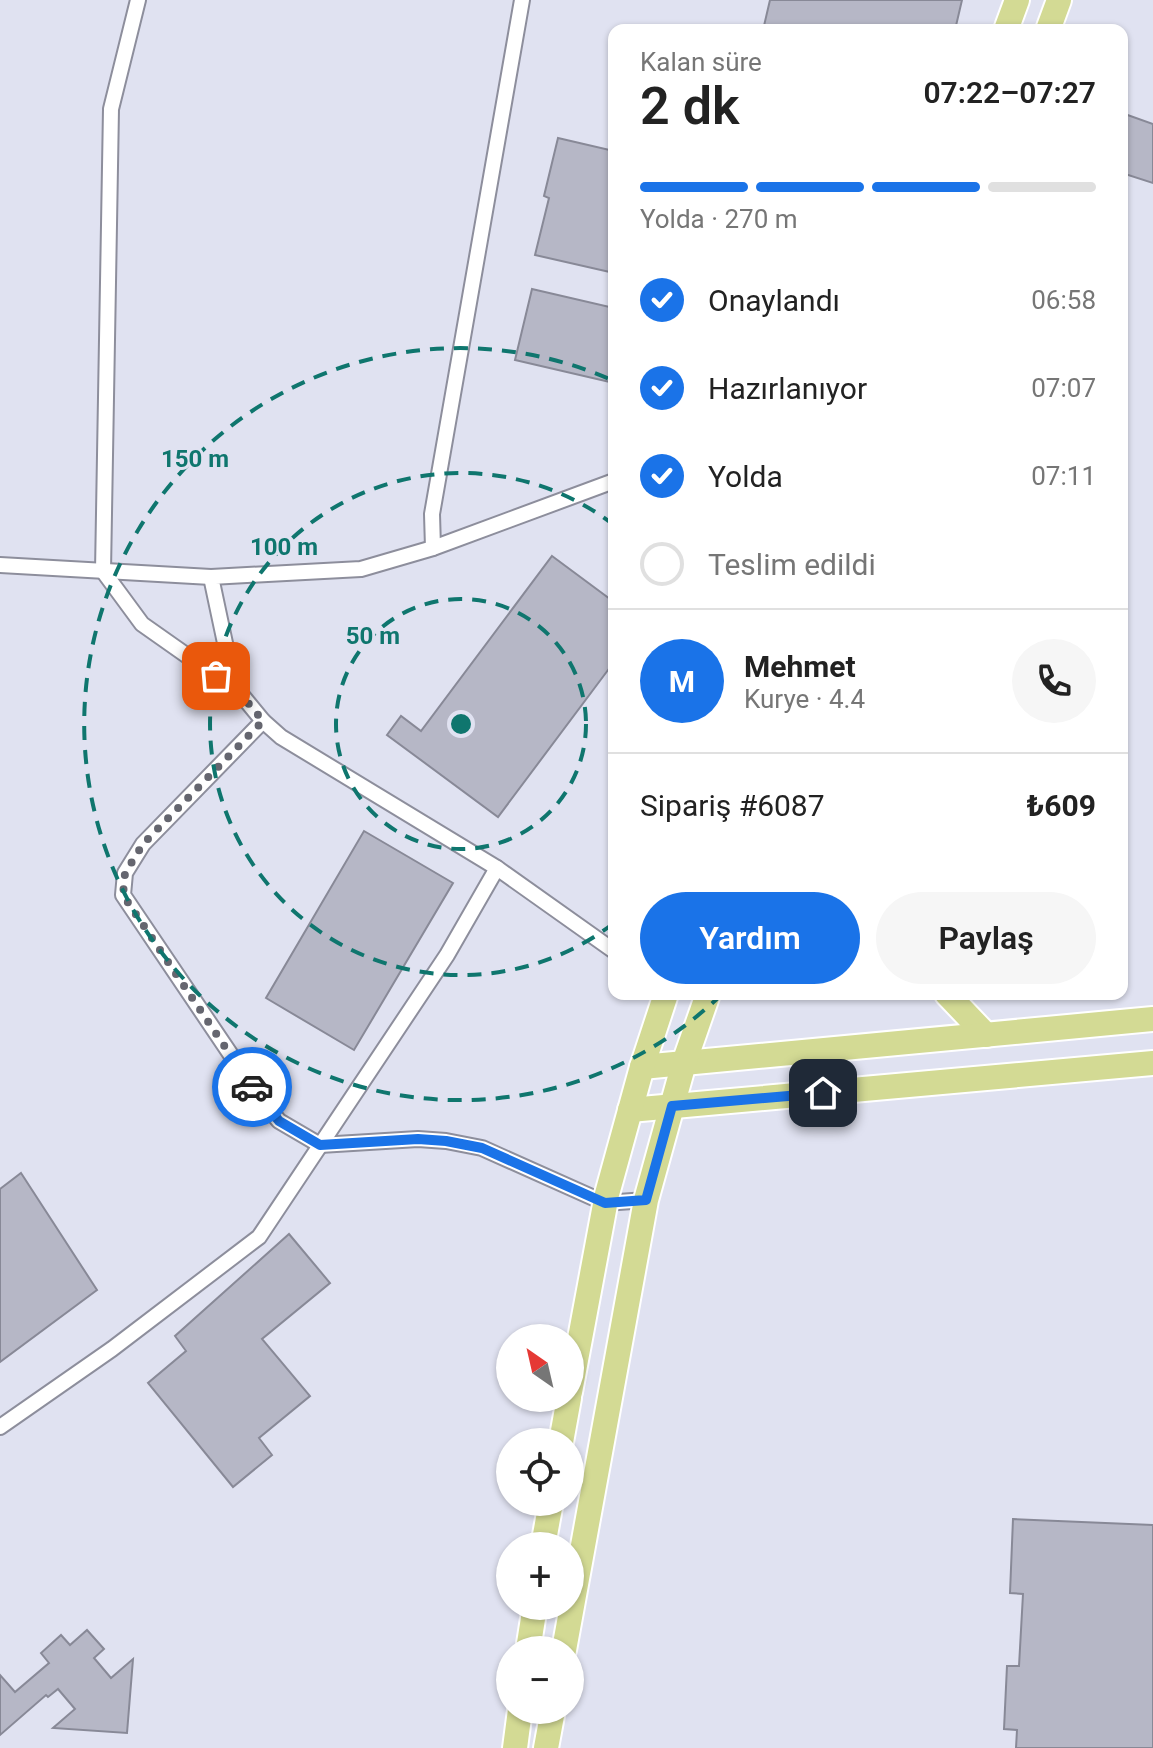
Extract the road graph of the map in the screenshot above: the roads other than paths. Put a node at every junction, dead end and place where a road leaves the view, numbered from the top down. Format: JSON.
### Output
{"nodes":[{"id":1,"x":138,"y":0,"type":"edge"},
{"id":2,"x":522,"y":0,"type":"edge"},
{"id":3,"x":1017,"y":0,"type":"edge"},
{"id":4,"x":1059,"y":0,"type":"edge"},
{"id":5,"x":1008,"y":24,"type":"edge"},
{"id":6,"x":1050,"y":24,"type":"edge"},
{"id":7,"x":608,"y":483,"type":"edge"},
{"id":8,"x":433,"y":548,"type":"junction"},
{"id":9,"x":0,"y":565,"type":"edge"},
{"id":10,"x":103,"y":571,"type":"junction"},
{"id":11,"x":211,"y":577,"type":"junction"},
{"id":12,"x":240,"y":693,"type":"junction"},
{"id":13,"x":263,"y":721,"type":"junction"},
{"id":14,"x":497,"y":868,"type":"junction"},
{"id":15,"x":608,"y":947,"type":"edge"},
{"id":16,"x":664,"y":1000,"type":"edge"},
{"id":17,"x":706,"y":1000,"type":"edge"},
{"id":18,"x":953,"y":1000,"type":"edge"},
{"id":19,"x":1153,"y":1019,"type":"edge"},
{"id":20,"x":986,"y":1035,"type":"junction"},
{"id":21,"x":684,"y":1063,"type":"junction"},
{"id":22,"x":1153,"y":1063,"type":"edge"},
{"id":23,"x":642,"y":1067,"type":"junction"},
{"id":24,"x":672,"y":1106,"type":"junction"},
{"id":25,"x":630,"y":1110,"type":"junction"},
{"id":26,"x":320,"y":1145,"type":"junction"},
{"id":27,"x":646,"y":1200,"type":"junction"},
{"id":28,"x":605,"y":1203,"type":"junction"},
{"id":29,"x":583,"y":1324,"type":"edge"},
{"id":30,"x":0,"y":1427,"type":"edge"},
{"id":31,"x":567,"y":1636,"type":"edge"},
{"id":32,"x":518,"y":1724,"type":"edge"},
{"id":33,"x":550,"y":1724,"type":"edge"},
{"id":34,"x":515,"y":1748,"type":"edge"},
{"id":35,"x":546,"y":1748,"type":"edge"}],
"edges":[{"from":1,"to":10,"type":"street"},
{"from":2,"to":8,"type":"street"},
{"from":3,"to":5,"type":"main road"},
{"from":4,"to":6,"type":"main road"},
{"from":7,"to":8,"type":"street"},
{"from":8,"to":11,"type":"street"},
{"from":9,"to":10,"type":"street"},
{"from":10,"to":11,"type":"street"},
{"from":10,"to":12,"type":"street"},
{"from":11,"to":12,"type":"street"},
{"from":12,"to":13,"type":"street"},
{"from":13,"to":14,"type":"street"},
{"from":13,"to":26,"type":"street"},
{"from":14,"to":15,"type":"street"},
{"from":14,"to":26,"type":"street"},
{"from":16,"to":23,"type":"main road"},
{"from":17,"to":21,"type":"main road"},
{"from":18,"to":20,"type":"main road"},
{"from":19,"to":20,"type":"main road"},
{"from":20,"to":21,"type":"main road"},
{"from":21,"to":23,"type":"main road"},
{"from":21,"to":24,"type":"main road"},
{"from":22,"to":24,"type":"main road"},
{"from":23,"to":25,"type":"main road"},
{"from":24,"to":25,"type":"main road"},
{"from":24,"to":27,"type":"main road"},
{"from":25,"to":28,"type":"main road"},
{"from":26,"to":28,"type":"street"},
{"from":26,"to":30,"type":"street"},
{"from":27,"to":28,"type":"street"},
{"from":27,"to":31,"type":"main road"},
{"from":28,"to":29,"type":"main road"},
{"from":32,"to":34,"type":"main road"},
{"from":33,"to":35,"type":"main road"}]}
